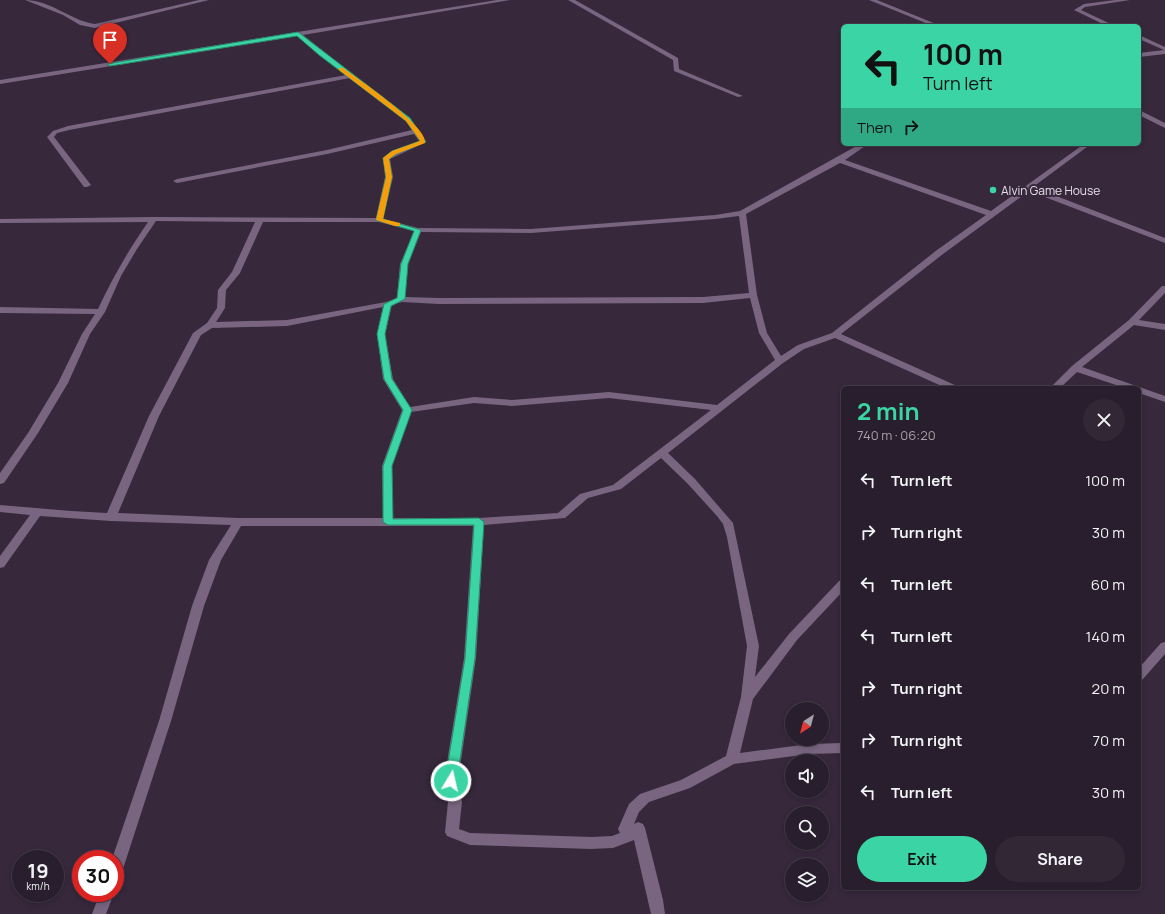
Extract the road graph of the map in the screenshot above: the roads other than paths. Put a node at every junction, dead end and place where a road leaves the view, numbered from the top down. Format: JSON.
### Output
{"nodes":[{"id":1,"x":28,"y":0,"type":"edge"},
{"id":2,"x":206,"y":0,"type":"edge"},
{"id":3,"x":507,"y":0,"type":"edge"},
{"id":4,"x":570,"y":0,"type":"edge"},
{"id":5,"x":872,"y":0,"type":"edge"},
{"id":6,"x":1127,"y":0,"type":"edge"},
{"id":7,"x":933,"y":24,"type":"edge"},
{"id":8,"x":1108,"y":24,"type":"edge"},
{"id":9,"x":298,"y":34,"type":"junction"},
{"id":10,"x":1141,"y":38,"type":"edge"},
{"id":11,"x":1165,"y":50,"type":"edge"},
{"id":12,"x":1141,"y":55,"type":"edge"},
{"id":13,"x":351,"y":76,"type":"junction"},
{"id":14,"x":0,"y":82,"type":"edge"},
{"id":15,"x":740,"y":96,"type":"dead end"},
{"id":16,"x":1141,"y":113,"type":"edge"},
{"id":17,"x":1163,"y":124,"type":"edge"},
{"id":18,"x":416,"y":131,"type":"junction"},
{"id":19,"x":862,"y":146,"type":"edge"},
{"id":20,"x":1085,"y":146,"type":"edge"},
{"id":21,"x":839,"y":160,"type":"junction"},
{"id":22,"x":177,"y":181,"type":"dead end"},
{"id":23,"x":87,"y":185,"type":"dead end"},
{"id":24,"x":1028,"y":188,"type":"junction"},
{"id":25,"x":742,"y":212,"type":"junction"},
{"id":26,"x":991,"y":214,"type":"junction"},
{"id":27,"x":154,"y":219,"type":"junction"},
{"id":28,"x":260,"y":219,"type":"junction"},
{"id":29,"x":379,"y":220,"type":"junction"},
{"id":30,"x":0,"y":221,"type":"edge"},
{"id":31,"x":418,"y":230,"type":"junction"},
{"id":32,"x":1165,"y":241,"type":"edge"},
{"id":33,"x":1165,"y":288,"type":"edge"},
{"id":34,"x":753,"y":295,"type":"junction"},
{"id":35,"x":401,"y":299,"type":"junction"},
{"id":36,"x":388,"y":304,"type":"junction"},
{"id":37,"x":0,"y":310,"type":"edge"},
{"id":38,"x":101,"y":312,"type":"junction"},
{"id":39,"x":1132,"y":322,"type":"junction"},
{"id":40,"x":210,"y":325,"type":"junction"},
{"id":41,"x":1165,"y":327,"type":"edge"},
{"id":42,"x":835,"y":334,"type":"junction"},
{"id":43,"x":780,"y":361,"type":"junction"},
{"id":44,"x":1075,"y":368,"type":"junction"},
{"id":45,"x":950,"y":386,"type":"edge"},
{"id":46,"x":1057,"y":386,"type":"edge"},
{"id":47,"x":1128,"y":386,"type":"edge"},
{"id":48,"x":1141,"y":391,"type":"edge"},
{"id":49,"x":1165,"y":399,"type":"edge"},
{"id":50,"x":721,"y":408,"type":"junction"},
{"id":51,"x":407,"y":410,"type":"junction"},
{"id":52,"x":662,"y":453,"type":"junction"},
{"id":53,"x":0,"y":481,"type":"edge"},
{"id":54,"x":0,"y":508,"type":"edge"},
{"id":55,"x":38,"y":511,"type":"junction"},
{"id":56,"x":111,"y":517,"type":"junction"},
{"id":57,"x":238,"y":522,"type":"junction"},
{"id":58,"x":388,"y":522,"type":"junction"},
{"id":59,"x":479,"y":522,"type":"junction"},
{"id":60,"x":0,"y":564,"type":"edge"},
{"id":61,"x":841,"y":586,"type":"edge"},
{"id":62,"x":1165,"y":646,"type":"edge"},
{"id":63,"x":1141,"y":674,"type":"edge"},
{"id":64,"x":747,"y":697,"type":"junction"},
{"id":65,"x":841,"y":748,"type":"edge"},
{"id":66,"x":732,"y":759,"type":"junction"},
{"id":67,"x":630,"y":835,"type":"junction"},
{"id":68,"x":122,"y":850,"type":"edge"},
{"id":69,"x":104,"y":902,"type":"edge"},
{"id":70,"x":99,"y":914,"type":"edge"},
{"id":71,"x":658,"y":914,"type":"edge"}],
"edges":[{"from":1,"to":2,"type":"street"},
{"from":3,"to":9,"type":"street"},
{"from":4,"to":15,"type":"street"},
{"from":5,"to":7,"type":"street"},
{"from":6,"to":8,"type":"street"},
{"from":9,"to":13,"type":"street"},
{"from":9,"to":14,"type":"street"},
{"from":10,"to":11,"type":"street"},
{"from":11,"to":12,"type":"street"},
{"from":13,"to":18,"type":"street"},
{"from":13,"to":23,"type":"street"},
{"from":16,"to":17,"type":"street"},
{"from":18,"to":22,"type":"street"},
{"from":18,"to":29,"type":"street"},
{"from":19,"to":21,"type":"street"},
{"from":20,"to":24,"type":"street"},
{"from":21,"to":25,"type":"street"},
{"from":21,"to":26,"type":"street"},
{"from":24,"to":26,"type":"street"},
{"from":24,"to":32,"type":"street"},
{"from":25,"to":31,"type":"street"},
{"from":25,"to":34,"type":"street"},
{"from":26,"to":42,"type":"street"},
{"from":27,"to":28,"type":"street"},
{"from":27,"to":30,"type":"street"},
{"from":27,"to":38,"type":"street"},
{"from":28,"to":29,"type":"street"},
{"from":28,"to":40,"type":"street"},
{"from":29,"to":31,"type":"street"},
{"from":31,"to":35,"type":"street"},
{"from":33,"to":39,"type":"street"},
{"from":34,"to":35,"type":"street"},
{"from":34,"to":43,"type":"street"},
{"from":35,"to":36,"type":"street"},
{"from":36,"to":40,"type":"street"},
{"from":36,"to":51,"type":"street"},
{"from":37,"to":38,"type":"street"},
{"from":38,"to":53,"type":"street"},
{"from":39,"to":41,"type":"street"},
{"from":39,"to":44,"type":"street"},
{"from":40,"to":56,"type":"street"},
{"from":42,"to":43,"type":"street"},
{"from":42,"to":45,"type":"street"},
{"from":43,"to":50,"type":"street"},
{"from":44,"to":46,"type":"street"},
{"from":44,"to":47,"type":"street"},
{"from":48,"to":49,"type":"street"},
{"from":50,"to":51,"type":"street"},
{"from":50,"to":52,"type":"street"},
{"from":51,"to":58,"type":"street"},
{"from":52,"to":59,"type":"street"},
{"from":52,"to":64,"type":"street"},
{"from":54,"to":55,"type":"street"},
{"from":55,"to":56,"type":"street"},
{"from":55,"to":60,"type":"street"},
{"from":56,"to":57,"type":"street"},
{"from":57,"to":58,"type":"street"},
{"from":57,"to":68,"type":"street"},
{"from":58,"to":59,"type":"street"},
{"from":59,"to":67,"type":"street"},
{"from":61,"to":64,"type":"street"},
{"from":62,"to":63,"type":"street"},
{"from":64,"to":66,"type":"street"},
{"from":65,"to":66,"type":"street"},
{"from":66,"to":67,"type":"street"},
{"from":67,"to":71,"type":"street"},
{"from":69,"to":70,"type":"street"}]}
